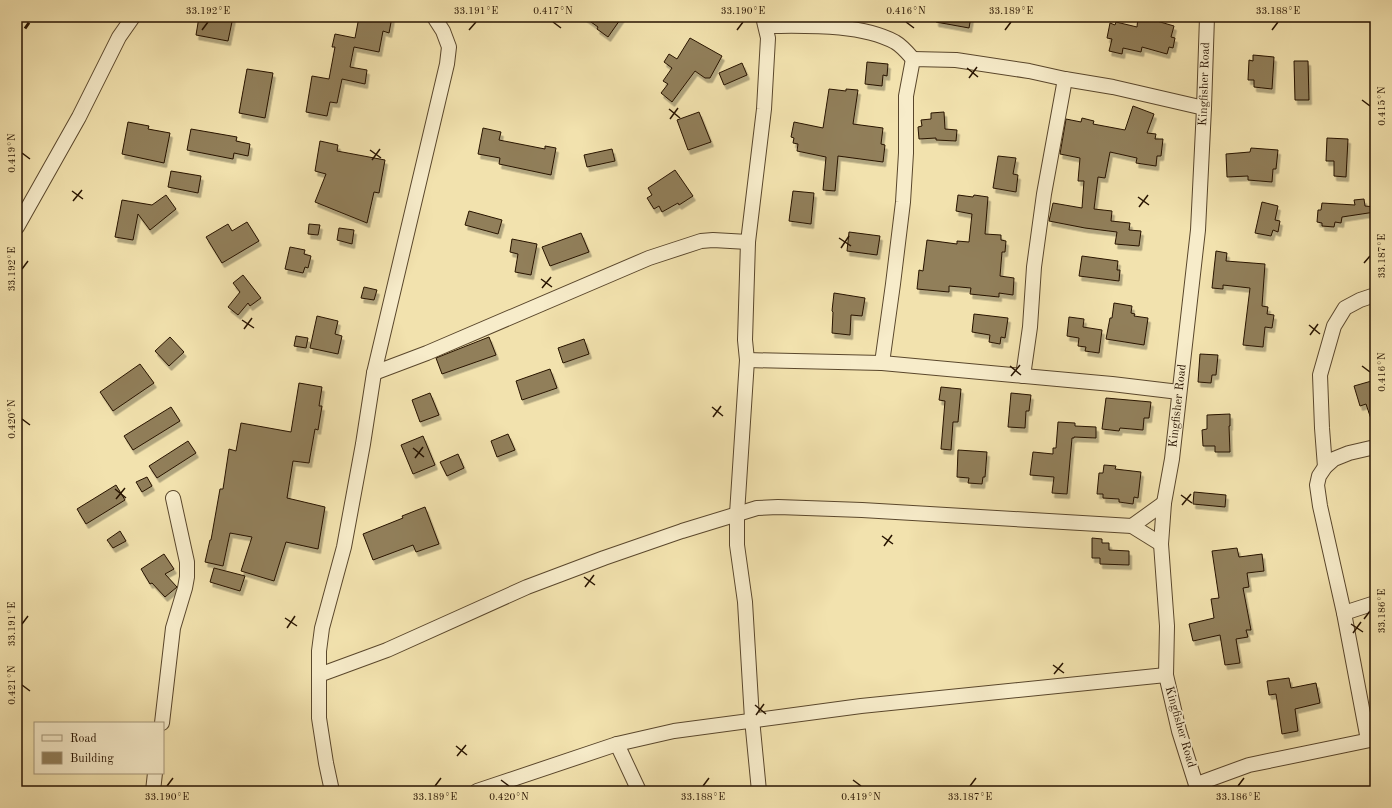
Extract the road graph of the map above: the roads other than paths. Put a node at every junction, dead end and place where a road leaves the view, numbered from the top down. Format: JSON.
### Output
{"nodes":[{"id":1,"x":133,"y":17,"type":"edge"},
{"id":2,"x":434,"y":17,"type":"edge"},
{"id":3,"x":1207,"y":17,"type":"edge"},
{"id":4,"x":765,"y":22,"type":"edge"},
{"id":5,"x":912,"y":59,"type":"junction"},
{"id":6,"x":1065,"y":79,"type":"junction"},
{"id":7,"x":1204,"y":108,"type":"junction"},
{"id":8,"x":17,"y":227,"type":"edge"},
{"id":9,"x":748,"y":242,"type":"junction"},
{"id":10,"x":1375,"y":295,"type":"edge"},
{"id":11,"x":747,"y":360,"type":"junction"},
{"id":12,"x":882,"y":364,"type":"junction"},
{"id":13,"x":374,"y":373,"type":"junction"},
{"id":14,"x":1023,"y":376,"type":"junction"},
{"id":15,"x":1179,"y":392,"type":"junction"},
{"id":16,"x":1375,"y":447,"type":"edge"},
{"id":17,"x":1325,"y":467,"type":"junction"},
{"id":18,"x":172,"y":498,"type":"dead end"},
{"id":19,"x":1164,"y":503,"type":"junction"},
{"id":20,"x":737,"y":514,"type":"junction"},
{"id":21,"x":1132,"y":526,"type":"junction"},
{"id":22,"x":1161,"y":544,"type":"junction"},
{"id":23,"x":1375,"y":603,"type":"edge"},
{"id":24,"x":1344,"y":613,"type":"junction"},
{"id":25,"x":319,"y":675,"type":"junction"},
{"id":26,"x":1166,"y":675,"type":"junction"},
{"id":27,"x":752,"y":720,"type":"junction"},
{"id":28,"x":162,"y":722,"type":"edge"},
{"id":29,"x":1372,"y":740,"type":"edge"},
{"id":30,"x":618,"y":744,"type":"junction"},
{"id":31,"x":155,"y":774,"type":"edge"},
{"id":32,"x":1198,"y":788,"type":"edge"},
{"id":33,"x":153,"y":791,"type":"edge"},
{"id":34,"x":332,"y":791,"type":"edge"},
{"id":35,"x":477,"y":791,"type":"edge"},
{"id":36,"x":639,"y":791,"type":"edge"},
{"id":37,"x":759,"y":791,"type":"edge"}],
"edges":[{"from":1,"to":8,"type":"street"},
{"from":2,"to":13,"type":"street"},
{"from":3,"to":7,"type":"street","name":"Kingfisher Road"},
{"from":4,"to":5,"type":"street"},
{"from":4,"to":9,"type":"street"},
{"from":5,"to":6,"type":"street"},
{"from":5,"to":12,"type":"street"},
{"from":6,"to":7,"type":"street"},
{"from":6,"to":14,"type":"street"},
{"from":7,"to":15,"type":"street","name":"Kingfisher Road"},
{"from":9,"to":11,"type":"street"},
{"from":9,"to":13,"type":"street"},
{"from":10,"to":17,"type":"street"},
{"from":11,"to":12,"type":"street"},
{"from":11,"to":20,"type":"street"},
{"from":12,"to":14,"type":"street"},
{"from":13,"to":25,"type":"street"},
{"from":14,"to":15,"type":"street"},
{"from":15,"to":19,"type":"street","name":"Kingfisher Road"},
{"from":16,"to":17,"type":"street"},
{"from":17,"to":24,"type":"street"},
{"from":18,"to":28,"type":"street"},
{"from":19,"to":21,"type":"street"},
{"from":19,"to":22,"type":"street","name":"Kingfisher Road"},
{"from":20,"to":21,"type":"street"},
{"from":20,"to":25,"type":"street"},
{"from":20,"to":27,"type":"street"},
{"from":21,"to":22,"type":"street"},
{"from":22,"to":26,"type":"street","name":"Kingfisher Road"},
{"from":23,"to":24,"type":"street"},
{"from":24,"to":29,"type":"street"},
{"from":25,"to":34,"type":"street"},
{"from":26,"to":27,"type":"street"},
{"from":26,"to":32,"type":"street","name":"Kingfisher Road"},
{"from":27,"to":30,"type":"street"},
{"from":27,"to":37,"type":"street"},
{"from":29,"to":32,"type":"street"},
{"from":30,"to":35,"type":"street"},
{"from":30,"to":36,"type":"street"},
{"from":31,"to":33,"type":"street"}]}
